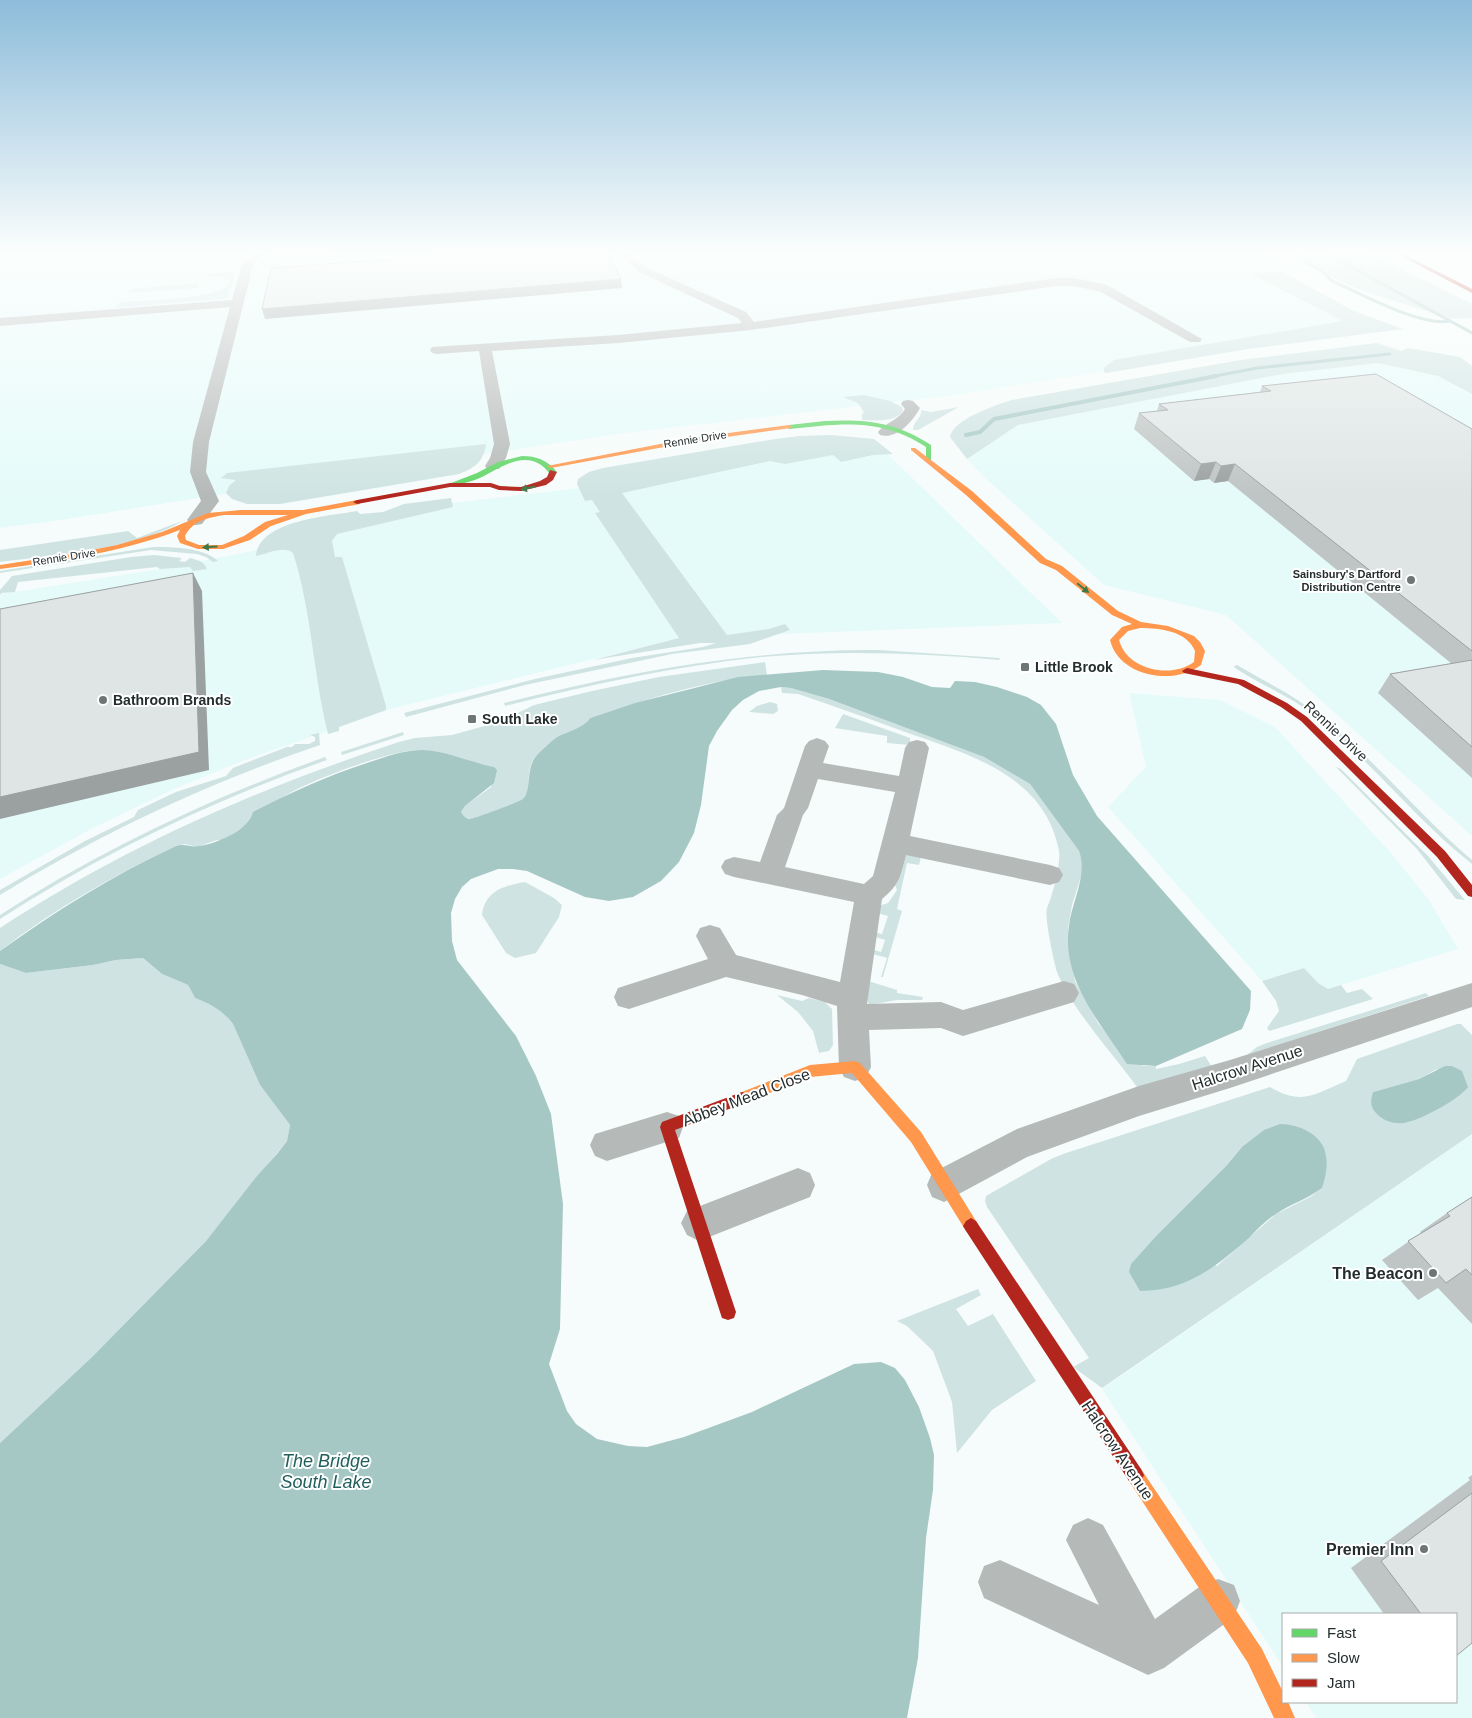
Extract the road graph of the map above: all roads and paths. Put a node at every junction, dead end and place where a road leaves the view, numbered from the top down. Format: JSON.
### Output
{"nodes":[{"id":1,"x":228,"y":334,"type":"edge"},
{"id":2,"x":667,"y":334,"type":"edge"},
{"id":3,"x":1186,"y":334,"type":"edge"},
{"id":4,"x":1195,"y":339,"type":"dead end"},
{"id":5,"x":485,"y":348,"type":"junction"},
{"id":6,"x":437,"y":350,"type":"dead end"},
{"id":7,"x":908,"y":404,"type":"dead end"},
{"id":8,"x":890,"y":430,"type":"junction"},
{"id":9,"x":502,"y":444,"type":"junction"},
{"id":10,"x":530,"y":458,"type":"junction"},
{"id":11,"x":551,"y":466,"type":"junction"},
{"id":12,"x":490,"y":468,"type":"junction"},
{"id":13,"x":450,"y":485,"type":"junction"},
{"id":14,"x":491,"y":485,"type":"junction"},
{"id":15,"x":208,"y":498,"type":"junction"},
{"id":16,"x":232,"y":511,"type":"junction"},
{"id":17,"x":304,"y":512,"type":"junction"},
{"id":18,"x":250,"y":514,"type":"junction"},
{"id":19,"x":192,"y":522,"type":"junction"},
{"id":20,"x":255,"y":531,"type":"junction"},
{"id":21,"x":188,"y":545,"type":"junction"},
{"id":22,"x":129,"y":546,"type":"junction"},
{"id":23,"x":1043,"y":561,"type":"junction"},
{"id":24,"x":0,"y":567,"type":"edge"},
{"id":25,"x":1100,"y":616,"type":"dead end"},
{"id":26,"x":1140,"y":625,"type":"junction"},
{"id":27,"x":1200,"y":650,"type":"junction"},
{"id":28,"x":1187,"y":671,"type":"junction"},
{"id":29,"x":1241,"y":682,"type":"junction"},
{"id":30,"x":817,"y":746,"type":"dead end"},
{"id":31,"x":917,"y":748,"type":"dead end"},
{"id":32,"x":809,"y":769,"type":"junction"},
{"id":33,"x":908,"y":786,"type":"junction"},
{"id":34,"x":896,"y":843,"type":"junction"},
{"id":35,"x":1441,"y":854,"type":"junction"},
{"id":36,"x":734,"y":867,"type":"dead end"},
{"id":37,"x":769,"y":874,"type":"junction"},
{"id":38,"x":1050,"y":874,"type":"dead end"},
{"id":39,"x":1472,"y":877,"type":"edge"},
{"id":40,"x":1472,"y":893,"type":"edge"},
{"id":41,"x":869,"y":895,"type":"junction"},
{"id":42,"x":710,"y":936,"type":"dead end"},
{"id":43,"x":726,"y":965,"type":"junction"},
{"id":44,"x":1064,"y":992,"type":"dead end"},
{"id":45,"x":1472,"y":995,"type":"edge"},
{"id":46,"x":629,"y":997,"type":"dead end"},
{"id":47,"x":852,"y":1007,"type":"junction"},
{"id":48,"x":855,"y":1067,"type":"junction"},
{"id":49,"x":667,"y":1127,"type":"junction"},
{"id":50,"x":607,"y":1146,"type":"dead end"},
{"id":51,"x":798,"y":1185,"type":"dead end"},
{"id":52,"x":944,"y":1185,"type":"junction"},
{"id":53,"x":699,"y":1223,"type":"junction"},
{"id":54,"x":728,"y":1312,"type":"dead end"},
{"id":55,"x":1088,"y":1540,"type":"dead end"},
{"id":56,"x":1000,"y":1582,"type":"dead end"},
{"id":57,"x":1218,"y":1601,"type":"junction"},
{"id":58,"x":1148,"y":1652,"type":"junction"},
{"id":59,"x":1285,"y":1718,"type":"edge"}],
"edges":[{"from":1,"to":15,"type":"street"},
{"from":2,"to":5,"type":"street"},
{"from":3,"to":4,"type":"street"},
{"from":5,"to":6,"type":"street"},
{"from":5,"to":9,"type":"street"},
{"from":7,"to":8,"type":"street"},
{"from":8,"to":11,"type":"main road","name":"Rennie Drive"},
{"from":8,"to":23,"type":"main road","name":"Rennie Drive"},
{"from":9,"to":10,"type":"street"},
{"from":9,"to":12,"type":"street"},
{"from":10,"to":11,"type":"main road","name":"Rennie Drive"},
{"from":10,"to":12,"type":"main road","name":"Rennie Drive"},
{"from":11,"to":14,"type":"main road","name":"Rennie Drive","one_way":true},
{"from":12,"to":13,"type":"main road","name":"Rennie Drive"},
{"from":12,"to":14,"type":"main road"},
{"from":13,"to":14,"type":"main road","name":"Rennie Drive"},
{"from":13,"to":17,"type":"main road","name":"Rennie Drive"},
{"from":15,"to":16,"type":"street"},
{"from":15,"to":19,"type":"street"},
{"from":16,"to":18,"type":"main road","name":"Rennie Drive"},
{"from":16,"to":19,"type":"main road","name":"Rennie Drive"},
{"from":17,"to":18,"type":"main road","name":"Rennie Drive"},
{"from":17,"to":20,"type":"main road","name":"Rennie Drive"},
{"from":18,"to":20,"type":"main road"},
{"from":19,"to":21,"type":"main road"},
{"from":19,"to":22,"type":"main road","name":"Rennie Drive"},
{"from":20,"to":21,"type":"main road","name":"Rennie Drive","one_way":true},
{"from":21,"to":22,"type":"main road","name":"Rennie Drive"},
{"from":22,"to":24,"type":"main road","name":"Rennie Drive"},
{"from":23,"to":25,"type":"main road","name":"Rennie Drive"},
{"from":23,"to":26,"type":"main road","name":"Rennie Drive","one_way":true},
{"from":26,"to":27,"type":"main road","name":"Rennie Drive"},
{"from":26,"to":28,"type":"main road","name":"Rennie Drive"},
{"from":27,"to":28,"type":"main road"},
{"from":27,"to":29,"type":"main road","name":"Rennie Drive"},
{"from":28,"to":29,"type":"main road","name":"Rennie Drive"},
{"from":29,"to":35,"type":"main road","name":"Rennie Drive"},
{"from":30,"to":32,"type":"street"},
{"from":31,"to":33,"type":"street"},
{"from":32,"to":33,"type":"street"},
{"from":32,"to":37,"type":"street"},
{"from":33,"to":34,"type":"street"},
{"from":34,"to":38,"type":"street"},
{"from":34,"to":41,"type":"street"},
{"from":35,"to":39,"type":"main road","name":"Rennie Drive"},
{"from":35,"to":40,"type":"main road","name":"Rennie Drive"},
{"from":36,"to":37,"type":"street"},
{"from":37,"to":41,"type":"street"},
{"from":41,"to":47,"type":"street"},
{"from":42,"to":43,"type":"street"},
{"from":43,"to":46,"type":"street"},
{"from":43,"to":47,"type":"street"},
{"from":44,"to":47,"type":"street"},
{"from":45,"to":52,"type":"street","name":"Halcrow Avenue"},
{"from":47,"to":48,"type":"street"},
{"from":48,"to":49,"type":"main road","name":"Abbey Mead Close"},
{"from":48,"to":52,"type":"main road","name":"Halcrow Avenue"},
{"from":49,"to":50,"type":"street","name":"Abbey Mead Close"},
{"from":49,"to":53,"type":"main road","name":"Abbey Mead Close"},
{"from":51,"to":53,"type":"street"},
{"from":52,"to":57,"type":"main road","name":"Halcrow Avenue"},
{"from":53,"to":54,"type":"main road","name":"Abbey Mead Close"},
{"from":55,"to":58,"type":"street"},
{"from":56,"to":58,"type":"street"},
{"from":57,"to":58,"type":"street"},
{"from":57,"to":59,"type":"main road","name":"Halcrow Avenue"}]}
